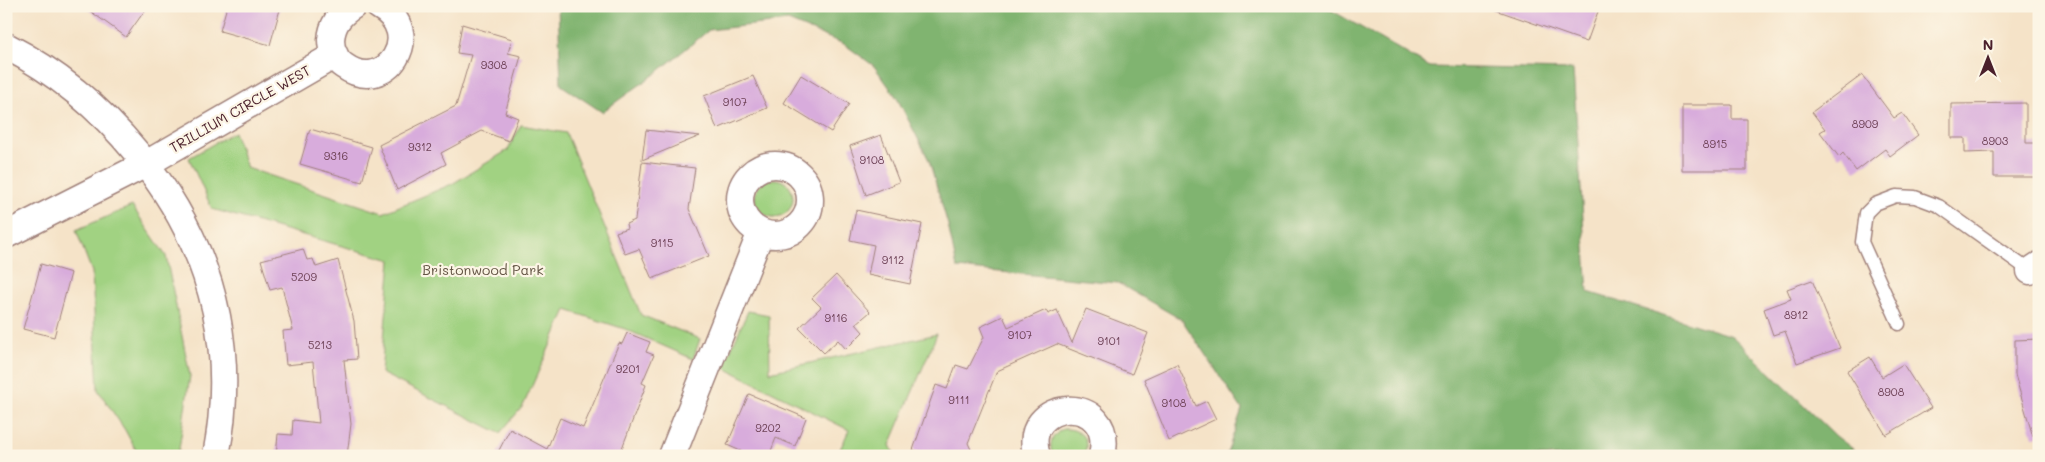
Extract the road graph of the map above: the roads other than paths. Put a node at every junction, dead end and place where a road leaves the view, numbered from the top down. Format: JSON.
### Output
{"nodes":[{"id":1,"x":353,"y":6,"type":"edge"},
{"id":2,"x":378,"y":6,"type":"edge"},
{"id":3,"x":6,"y":46,"type":"edge"},
{"id":4,"x":335,"y":55,"type":"junction"},
{"id":5,"x":146,"y":164,"type":"junction"},
{"id":6,"x":761,"y":232,"type":"dead end"},
{"id":7,"x":6,"y":234,"type":"edge"},
{"id":8,"x":2034,"y":268,"type":"edge"},
{"id":9,"x":1899,"y":324,"type":"dead end"},
{"id":10,"x":216,"y":456,"type":"edge"},
{"id":11,"x":672,"y":456,"type":"edge"},
{"id":12,"x":1037,"y":456,"type":"edge"},
{"id":13,"x":1102,"y":456,"type":"edge"}],
"edges":[{"from":1,"to":4,"type":"street"},
{"from":2,"to":4,"type":"street"},
{"from":3,"to":5,"type":"street"},
{"from":4,"to":5,"type":"street","name":"TRILLIUM CIRCLE WEST"},
{"from":5,"to":7,"type":"street","name":"TRILLIUM CIRCLE WEST"},
{"from":5,"to":10,"type":"street"},
{"from":6,"to":11,"type":"street"},
{"from":8,"to":9,"type":"lane"},
{"from":12,"to":13,"type":"street"}]}
